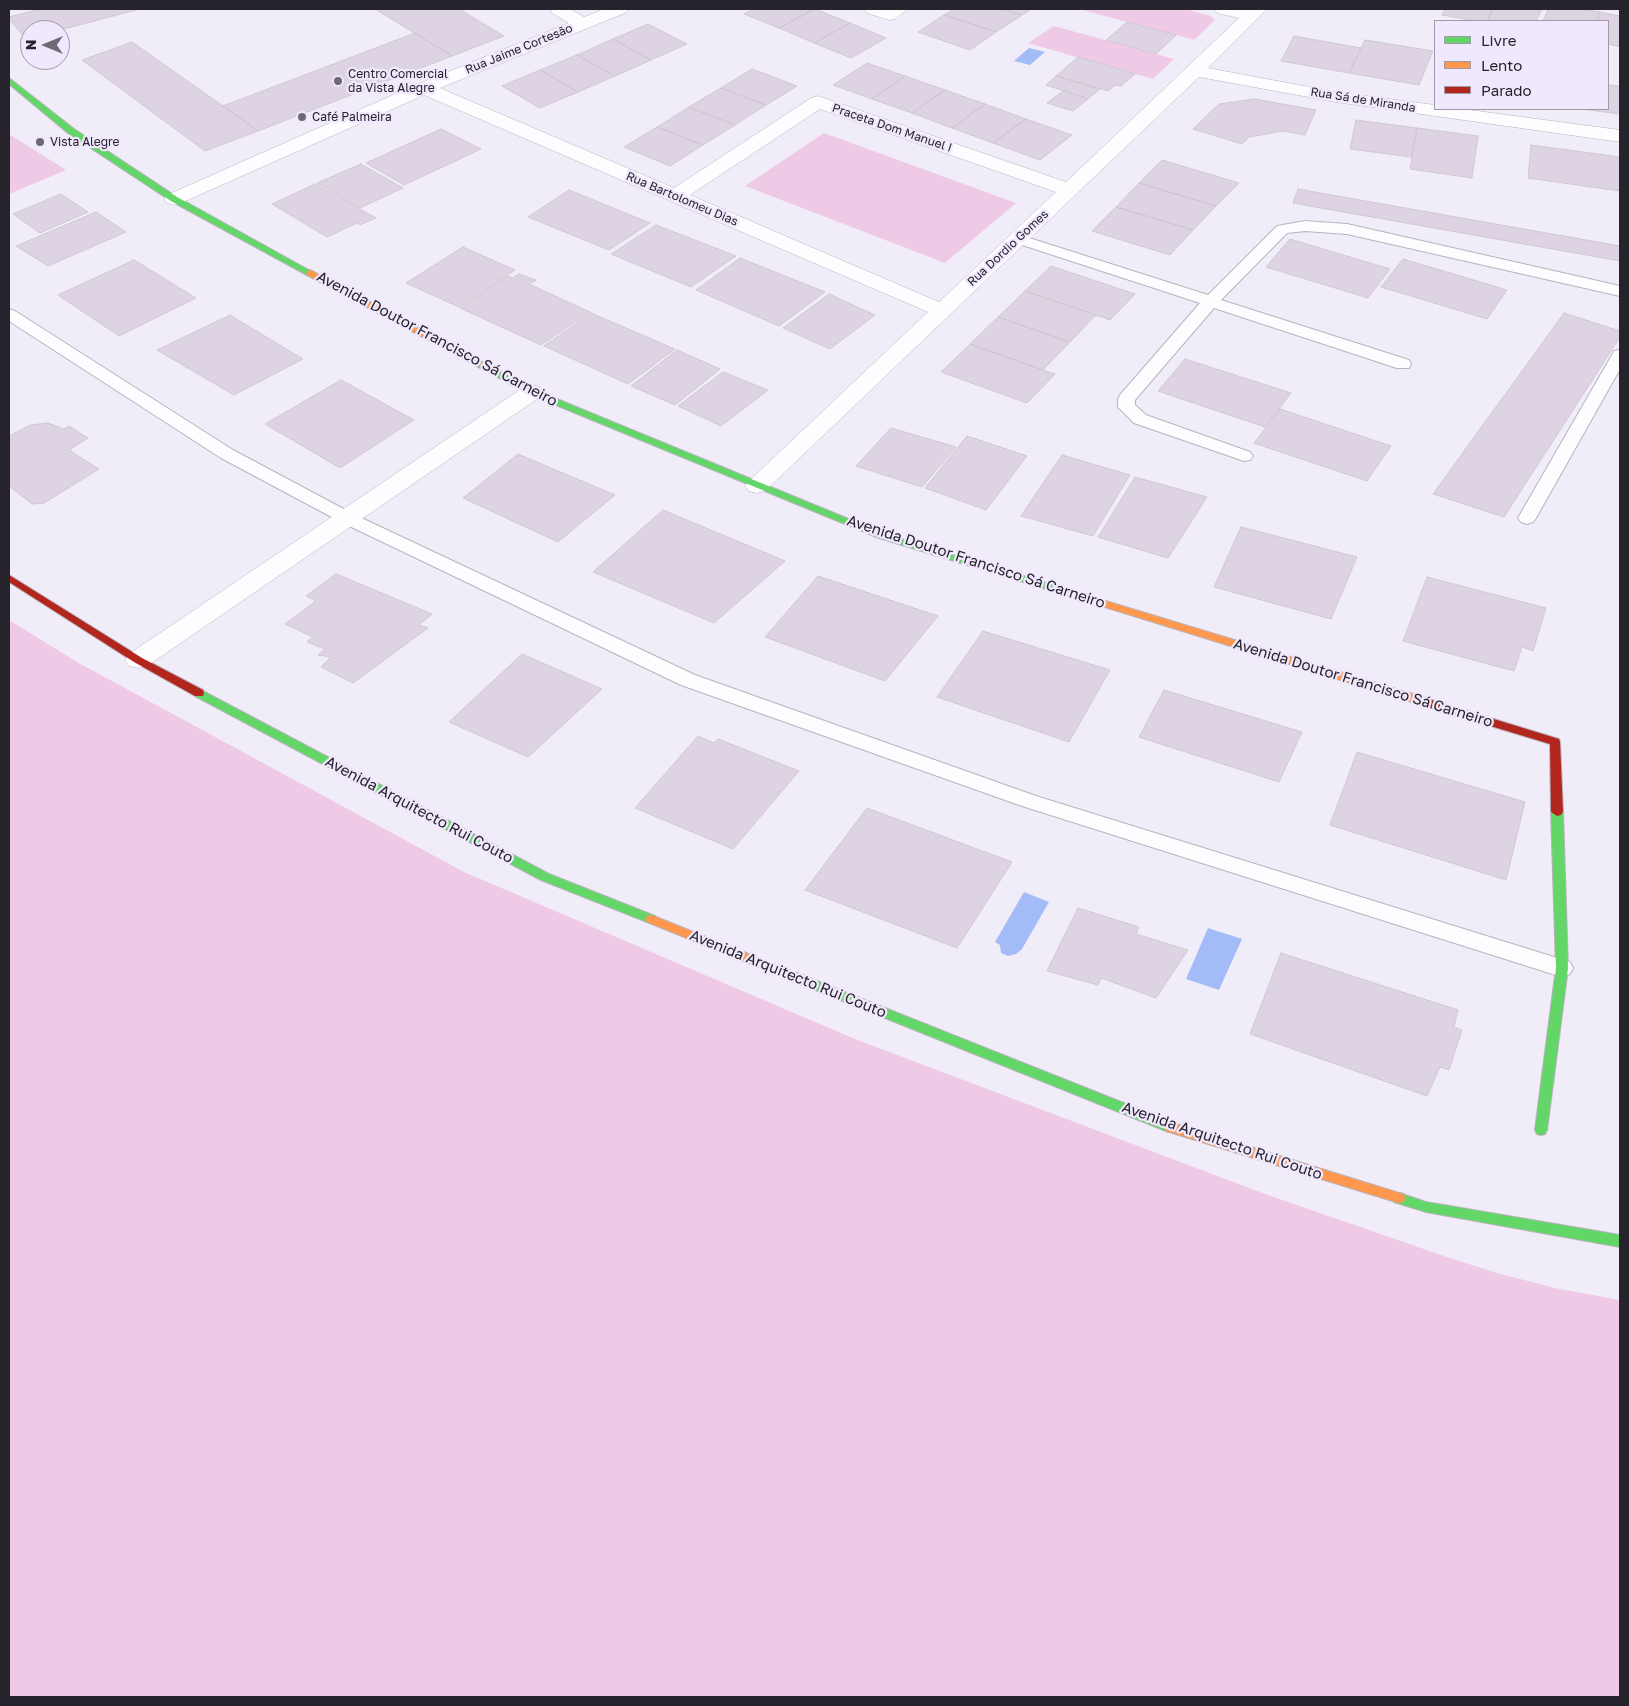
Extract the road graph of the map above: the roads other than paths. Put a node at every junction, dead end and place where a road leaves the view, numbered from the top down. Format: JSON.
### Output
{"nodes":[{"id":1,"x":558,"y":9,"type":"edge"},
{"id":2,"x":619,"y":9,"type":"edge"},
{"id":3,"x":873,"y":9,"type":"edge"},
{"id":4,"x":899,"y":9,"type":"edge"},
{"id":5,"x":1223,"y":9,"type":"edge"},
{"id":6,"x":1254,"y":12,"type":"edge"},
{"id":7,"x":582,"y":23,"type":"junction"},
{"id":8,"x":1195,"y":71,"type":"junction"},
{"id":9,"x":9,"y":80,"type":"edge"},
{"id":10,"x":424,"y":88,"type":"junction"},
{"id":11,"x":1434,"y":110,"type":"edge"},
{"id":12,"x":1435,"y":110,"type":"edge"},
{"id":13,"x":1620,"y":136,"type":"edge"},
{"id":14,"x":1070,"y":190,"type":"junction"},
{"id":15,"x":675,"y":196,"type":"junction"},
{"id":16,"x":174,"y":199,"type":"junction"},
{"id":17,"x":1018,"y":239,"type":"junction"},
{"id":18,"x":1620,"y":291,"type":"edge"},
{"id":19,"x":1210,"y":302,"type":"junction"},
{"id":20,"x":941,"y":310,"type":"junction"},
{"id":21,"x":9,"y":314,"type":"edge"},
{"id":22,"x":1620,"y":355,"type":"edge"},
{"id":23,"x":1403,"y":364,"type":"dead end"},
{"id":24,"x":532,"y":392,"type":"junction"},
{"id":25,"x":1244,"y":456,"type":"dead end"},
{"id":26,"x":757,"y":486,"type":"junction"},
{"id":27,"x":347,"y":518,"type":"junction"},
{"id":28,"x":1527,"y":518,"type":"dead end"},
{"id":29,"x":9,"y":578,"type":"edge"},
{"id":30,"x":138,"y":660,"type":"junction"},
{"id":31,"x":1562,"y":968,"type":"junction"},
{"id":32,"x":1541,"y":1130,"type":"dead end"},
{"id":33,"x":1620,"y":1241,"type":"edge"}],
"edges":[{"from":1,"to":7,"type":"street"},
{"from":2,"to":7,"type":"street","name":"Rua Jaime Cortesão"},
{"from":3,"to":4,"type":"street"},
{"from":5,"to":6,"type":"street"},
{"from":6,"to":8,"type":"street","name":"Rua Dordio Gomes"},
{"from":7,"to":10,"type":"street","name":"Rua Jaime Cortesão"},
{"from":8,"to":11,"type":"street","name":"Rua Sá de Miranda"},
{"from":8,"to":14,"type":"street","name":"Rua Dordio Gomes"},
{"from":9,"to":16,"type":"street","name":"Avenida Doutor Francisco Sá Carneiro"},
{"from":10,"to":15,"type":"street","name":"Rua Bartolomeu Dias"},
{"from":10,"to":16,"type":"street","name":"Rua Jaime Cortesão"},
{"from":12,"to":13,"type":"street","name":"Rua Sá de Miranda"},
{"from":14,"to":15,"type":"street","name":"Praceta Dom Manuel I"},
{"from":14,"to":17,"type":"street","name":"Rua Dordio Gomes"},
{"from":15,"to":20,"type":"street","name":"Rua Bartolomeu Dias"},
{"from":16,"to":24,"type":"street","name":"Avenida Doutor Francisco Sá Carneiro"},
{"from":17,"to":19,"type":"lane"},
{"from":17,"to":20,"type":"street","name":"Rua Dordio Gomes"},
{"from":18,"to":19,"type":"lane"},
{"from":19,"to":23,"type":"lane"},
{"from":19,"to":25,"type":"lane"},
{"from":20,"to":26,"type":"street","name":"Rua Dordio Gomes"},
{"from":21,"to":27,"type":"lane"},
{"from":22,"to":28,"type":"lane"},
{"from":24,"to":26,"type":"street","name":"Avenida Doutor Francisco Sá Carneiro"},
{"from":24,"to":27,"type":"street"},
{"from":26,"to":31,"type":"street","name":"Avenida Doutor Francisco Sá Carneiro"},
{"from":27,"to":30,"type":"street"},
{"from":27,"to":31,"type":"lane"},
{"from":29,"to":30,"type":"street","name":"Avenida Arquitecto Rui Couto"},
{"from":30,"to":33,"type":"street","name":"Avenida Arquitecto Rui Couto"},
{"from":31,"to":32,"type":"street","name":"Avenida Doutor Francisco Sá Carneiro"}]}
